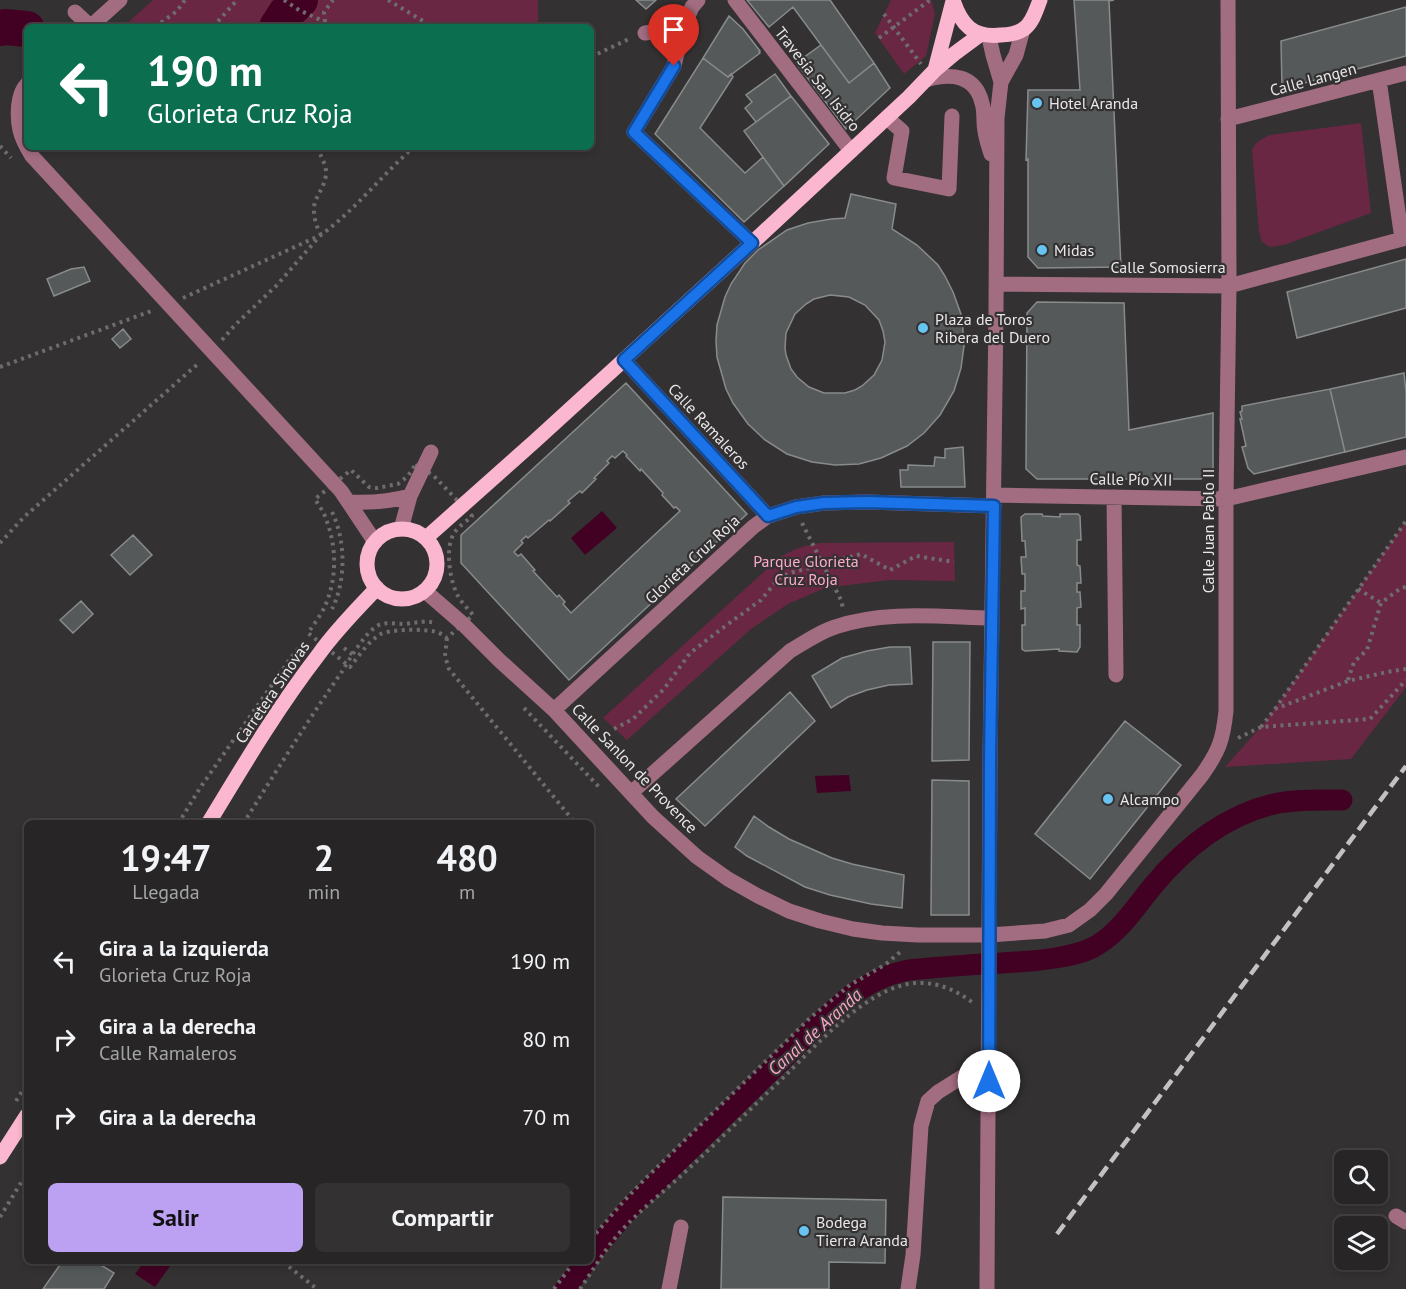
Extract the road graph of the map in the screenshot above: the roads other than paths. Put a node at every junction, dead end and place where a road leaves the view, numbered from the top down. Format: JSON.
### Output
{"nodes":[{"id":1,"x":120,"y":0,"type":"edge"},
{"id":2,"x":698,"y":0,"type":"edge"},
{"id":3,"x":735,"y":0,"type":"edge"},
{"id":4,"x":1040,"y":0,"type":"edge"},
{"id":5,"x":1228,"y":0,"type":"edge"},
{"id":6,"x":953,"y":1,"type":"edge"},
{"id":7,"x":75,"y":12,"type":"dead end"},
{"id":8,"x":87,"y":24,"type":"edge"},
{"id":9,"x":93,"y":24,"type":"edge"},
{"id":10,"x":683,"y":28,"type":"junction"},
{"id":11,"x":1023,"y":29,"type":"junction"},
{"id":12,"x":641,"y":35,"type":"road end"},
{"id":13,"x":985,"y":35,"type":"junction"},
{"id":14,"x":1406,"y":73,"type":"edge"},
{"id":15,"x":930,"y":76,"type":"junction"},
{"id":16,"x":1380,"y":80,"type":"junction"},
{"id":17,"x":1001,"y":82,"type":"junction"},
{"id":18,"x":24,"y":87,"type":"edge"},
{"id":19,"x":952,"y":117,"type":"dead end"},
{"id":20,"x":887,"y":118,"type":"junction"},
{"id":21,"x":1228,"y":119,"type":"junction"},
{"id":22,"x":24,"y":140,"type":"edge"},
{"id":23,"x":29,"y":150,"type":"edge"},
{"id":24,"x":851,"y":151,"type":"junction"},
{"id":25,"x":996,"y":169,"type":"junction"},
{"id":26,"x":1404,"y":238,"type":"edge"},
{"id":27,"x":752,"y":243,"type":"junction"},
{"id":28,"x":996,"y":284,"type":"junction"},
{"id":29,"x":1229,"y":286,"type":"junction"},
{"id":30,"x":624,"y":360,"type":"junction"},
{"id":31,"x":430,"y":452,"type":"dead end"},
{"id":32,"x":1406,"y":457,"type":"edge"},
{"id":33,"x":410,"y":496,"type":"junction"},
{"id":34,"x":1114,"y":497,"type":"junction"},
{"id":35,"x":1226,"y":499,"type":"junction"},
{"id":36,"x":994,"y":501,"type":"junction"},
{"id":37,"x":349,"y":502,"type":"junction"},
{"id":38,"x":768,"y":516,"type":"junction"},
{"id":39,"x":401,"y":529,"type":"junction"},
{"id":40,"x":426,"y":538,"type":"junction"},
{"id":41,"x":375,"y":542,"type":"junction"},
{"id":42,"x":377,"y":588,"type":"junction"},
{"id":43,"x":425,"y":591,"type":"junction"},
{"id":44,"x":992,"y":618,"type":"junction"},
{"id":45,"x":1116,"y":675,"type":"dead end"},
{"id":46,"x":554,"y":710,"type":"junction"},
{"id":47,"x":631,"y":793,"type":"junction"},
{"id":48,"x":210,"y":820,"type":"edge"},
{"id":49,"x":989,"y":934,"type":"junction"},
{"id":50,"x":989,"y":1060,"type":"junction"},
{"id":51,"x":24,"y":1120,"type":"edge"},
{"id":52,"x":0,"y":1157,"type":"edge"},
{"id":53,"x":681,"y":1227,"type":"dead end"},
{"id":54,"x":669,"y":1289,"type":"edge"},
{"id":55,"x":908,"y":1289,"type":"edge"},
{"id":56,"x":987,"y":1289,"type":"edge"}],
"edges":[{"from":1,"to":9,"type":"street"},
{"from":2,"to":10,"type":"street"},
{"from":3,"to":24,"type":"street","name":"Travesía San Isidro"},
{"from":4,"to":11,"type":"main road"},
{"from":5,"to":21,"type":"street","name":"Calle Juan Pablo II"},
{"from":6,"to":13,"type":"main road"},
{"from":6,"to":15,"type":"main road"},
{"from":7,"to":8,"type":"street"},
{"from":10,"to":12,"type":"street"},
{"from":10,"to":27,"type":"street"},
{"from":11,"to":13,"type":"main road"},
{"from":11,"to":17,"type":"street"},
{"from":13,"to":15,"type":"main road"},
{"from":13,"to":17,"type":"street"},
{"from":14,"to":16,"type":"street","name":"Calle Langen"},
{"from":15,"to":20,"type":"main road"},
{"from":15,"to":25,"type":"street"},
{"from":16,"to":21,"type":"street","name":"Calle Langen"},
{"from":16,"to":26,"type":"street"},
{"from":17,"to":25,"type":"street"},
{"from":18,"to":22,"type":"street"},
{"from":19,"to":20,"type":"street"},
{"from":20,"to":24,"type":"main road"},
{"from":21,"to":29,"type":"street","name":"Calle Juan Pablo II"},
{"from":23,"to":37,"type":"street"},
{"from":24,"to":27,"type":"main road"},
{"from":25,"to":28,"type":"street"},
{"from":26,"to":29,"type":"street","name":"Calle Somosierra"},
{"from":27,"to":30,"type":"main road"},
{"from":28,"to":29,"type":"street","name":"Calle Somosierra"},
{"from":28,"to":36,"type":"street"},
{"from":29,"to":35,"type":"street","name":"Calle Juan Pablo II"},
{"from":30,"to":38,"type":"street","name":"Calle Ramaleros"},
{"from":30,"to":40,"type":"main road"},
{"from":31,"to":33,"type":"street"},
{"from":32,"to":35,"type":"street","name":"Calle Pío XII"},
{"from":33,"to":37,"type":"street"},
{"from":33,"to":39,"type":"street"},
{"from":34,"to":35,"type":"street","name":"Calle Pío XII"},
{"from":34,"to":36,"type":"street","name":"Calle Pío XII"},
{"from":34,"to":45,"type":"street"},
{"from":35,"to":49,"type":"street","name":"Calle Juan Pablo II"},
{"from":36,"to":38,"type":"street","name":"Glorieta Cruz Roja"},
{"from":36,"to":44,"type":"street"},
{"from":37,"to":41,"type":"street"},
{"from":38,"to":46,"type":"street","name":"Glorieta Cruz Roja"},
{"from":39,"to":40,"type":"main road"},
{"from":39,"to":41,"type":"main road"},
{"from":40,"to":43,"type":"main road"},
{"from":41,"to":42,"type":"main road"},
{"from":42,"to":43,"type":"main road"},
{"from":42,"to":48,"type":"main road","name":"Carretera Sinovas"},
{"from":43,"to":46,"type":"street","name":"Calle Sanlon de Provence"},
{"from":44,"to":47,"type":"street"},
{"from":44,"to":49,"type":"street"},
{"from":46,"to":47,"type":"street","name":"Calle Sanlon de Provence"},
{"from":47,"to":49,"type":"street","name":"Calle Sanlon de Provence"},
{"from":49,"to":50,"type":"street"},
{"from":50,"to":55,"type":"street"},
{"from":50,"to":56,"type":"street"},
{"from":51,"to":52,"type":"main road"},
{"from":53,"to":54,"type":"street"}]}
